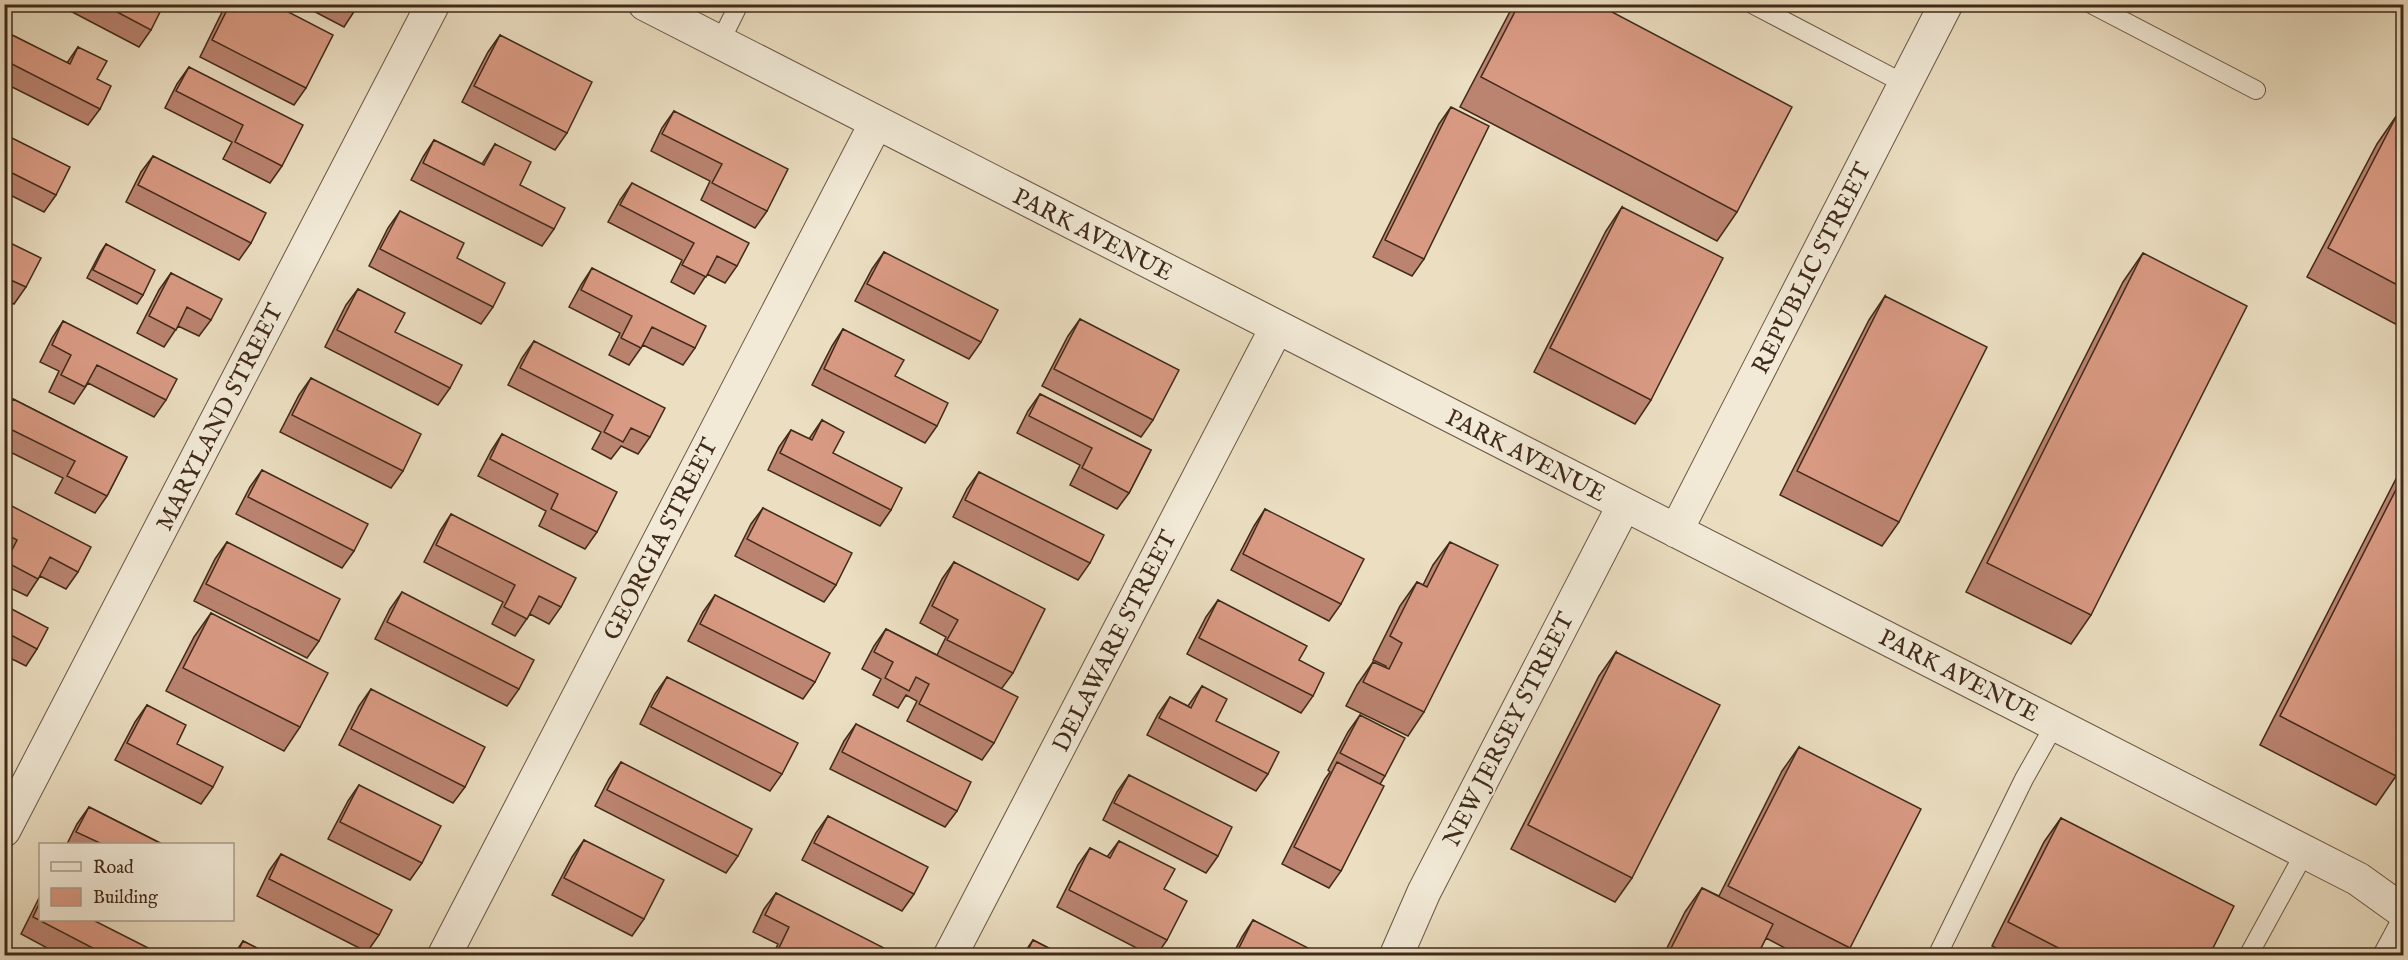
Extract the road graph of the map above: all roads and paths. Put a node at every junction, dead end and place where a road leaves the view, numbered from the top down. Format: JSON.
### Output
{"nodes":[{"id":1,"x":433,"y":4,"type":"edge"},
{"id":2,"x":645,"y":4,"type":"edge"},
{"id":3,"x":739,"y":4,"type":"edge"},
{"id":4,"x":1752,"y":4,"type":"edge"},
{"id":5,"x":1946,"y":4,"type":"edge"},
{"id":6,"x":2091,"y":4,"type":"edge"},
{"id":7,"x":720,"y":42,"type":"junction"},
{"id":8,"x":1905,"y":84,"type":"junction"},
{"id":9,"x":2256,"y":90,"type":"dead end"},
{"id":10,"x":876,"y":123,"type":"junction"},
{"id":11,"x":1277,"y":327,"type":"junction"},
{"id":12,"x":1624,"y":505,"type":"junction"},
{"id":13,"x":1676,"y":531,"type":"junction"},
{"id":14,"x":2055,"y":724,"type":"junction"},
{"id":15,"x":4,"y":830,"type":"edge"},
{"id":16,"x":2305,"y":852,"type":"junction"},
{"id":17,"x":2403,"y":912,"type":"edge"},
{"id":18,"x":2403,"y":930,"type":"edge"},
{"id":19,"x":444,"y":956,"type":"edge"},
{"id":20,"x":950,"y":956,"type":"edge"},
{"id":21,"x":1396,"y":956,"type":"edge"},
{"id":22,"x":1937,"y":956,"type":"edge"},
{"id":23,"x":2248,"y":956,"type":"edge"},
{"id":24,"x":2390,"y":956,"type":"edge"}],
"edges":[{"from":1,"to":15,"type":"street","name":"MARYLAND STREET"},
{"from":2,"to":7,"type":"street","name":"PARK AVENUE"},
{"from":3,"to":7,"type":"lane"},
{"from":4,"to":8,"type":"lane"},
{"from":5,"to":8,"type":"street","name":"REPUBLIC STREET"},
{"from":6,"to":9,"type":"lane"},
{"from":7,"to":10,"type":"street","name":"PARK AVENUE"},
{"from":8,"to":13,"type":"street","name":"REPUBLIC STREET"},
{"from":10,"to":11,"type":"street","name":"PARK AVENUE"},
{"from":10,"to":19,"type":"street","name":"GEORGIA STREET"},
{"from":11,"to":12,"type":"street","name":"PARK AVENUE"},
{"from":11,"to":20,"type":"street","name":"DELAWARE STREET"},
{"from":12,"to":13,"type":"street","name":"PARK AVENUE"},
{"from":12,"to":21,"type":"street","name":"NEW JERSEY STREET"},
{"from":13,"to":14,"type":"street","name":"PARK AVENUE"},
{"from":14,"to":16,"type":"street","name":"PARK AVENUE"},
{"from":14,"to":22,"type":"lane"},
{"from":16,"to":17,"type":"street","name":"PARK AVENUE"},
{"from":16,"to":23,"type":"lane"},
{"from":18,"to":24,"type":"street"}]}
